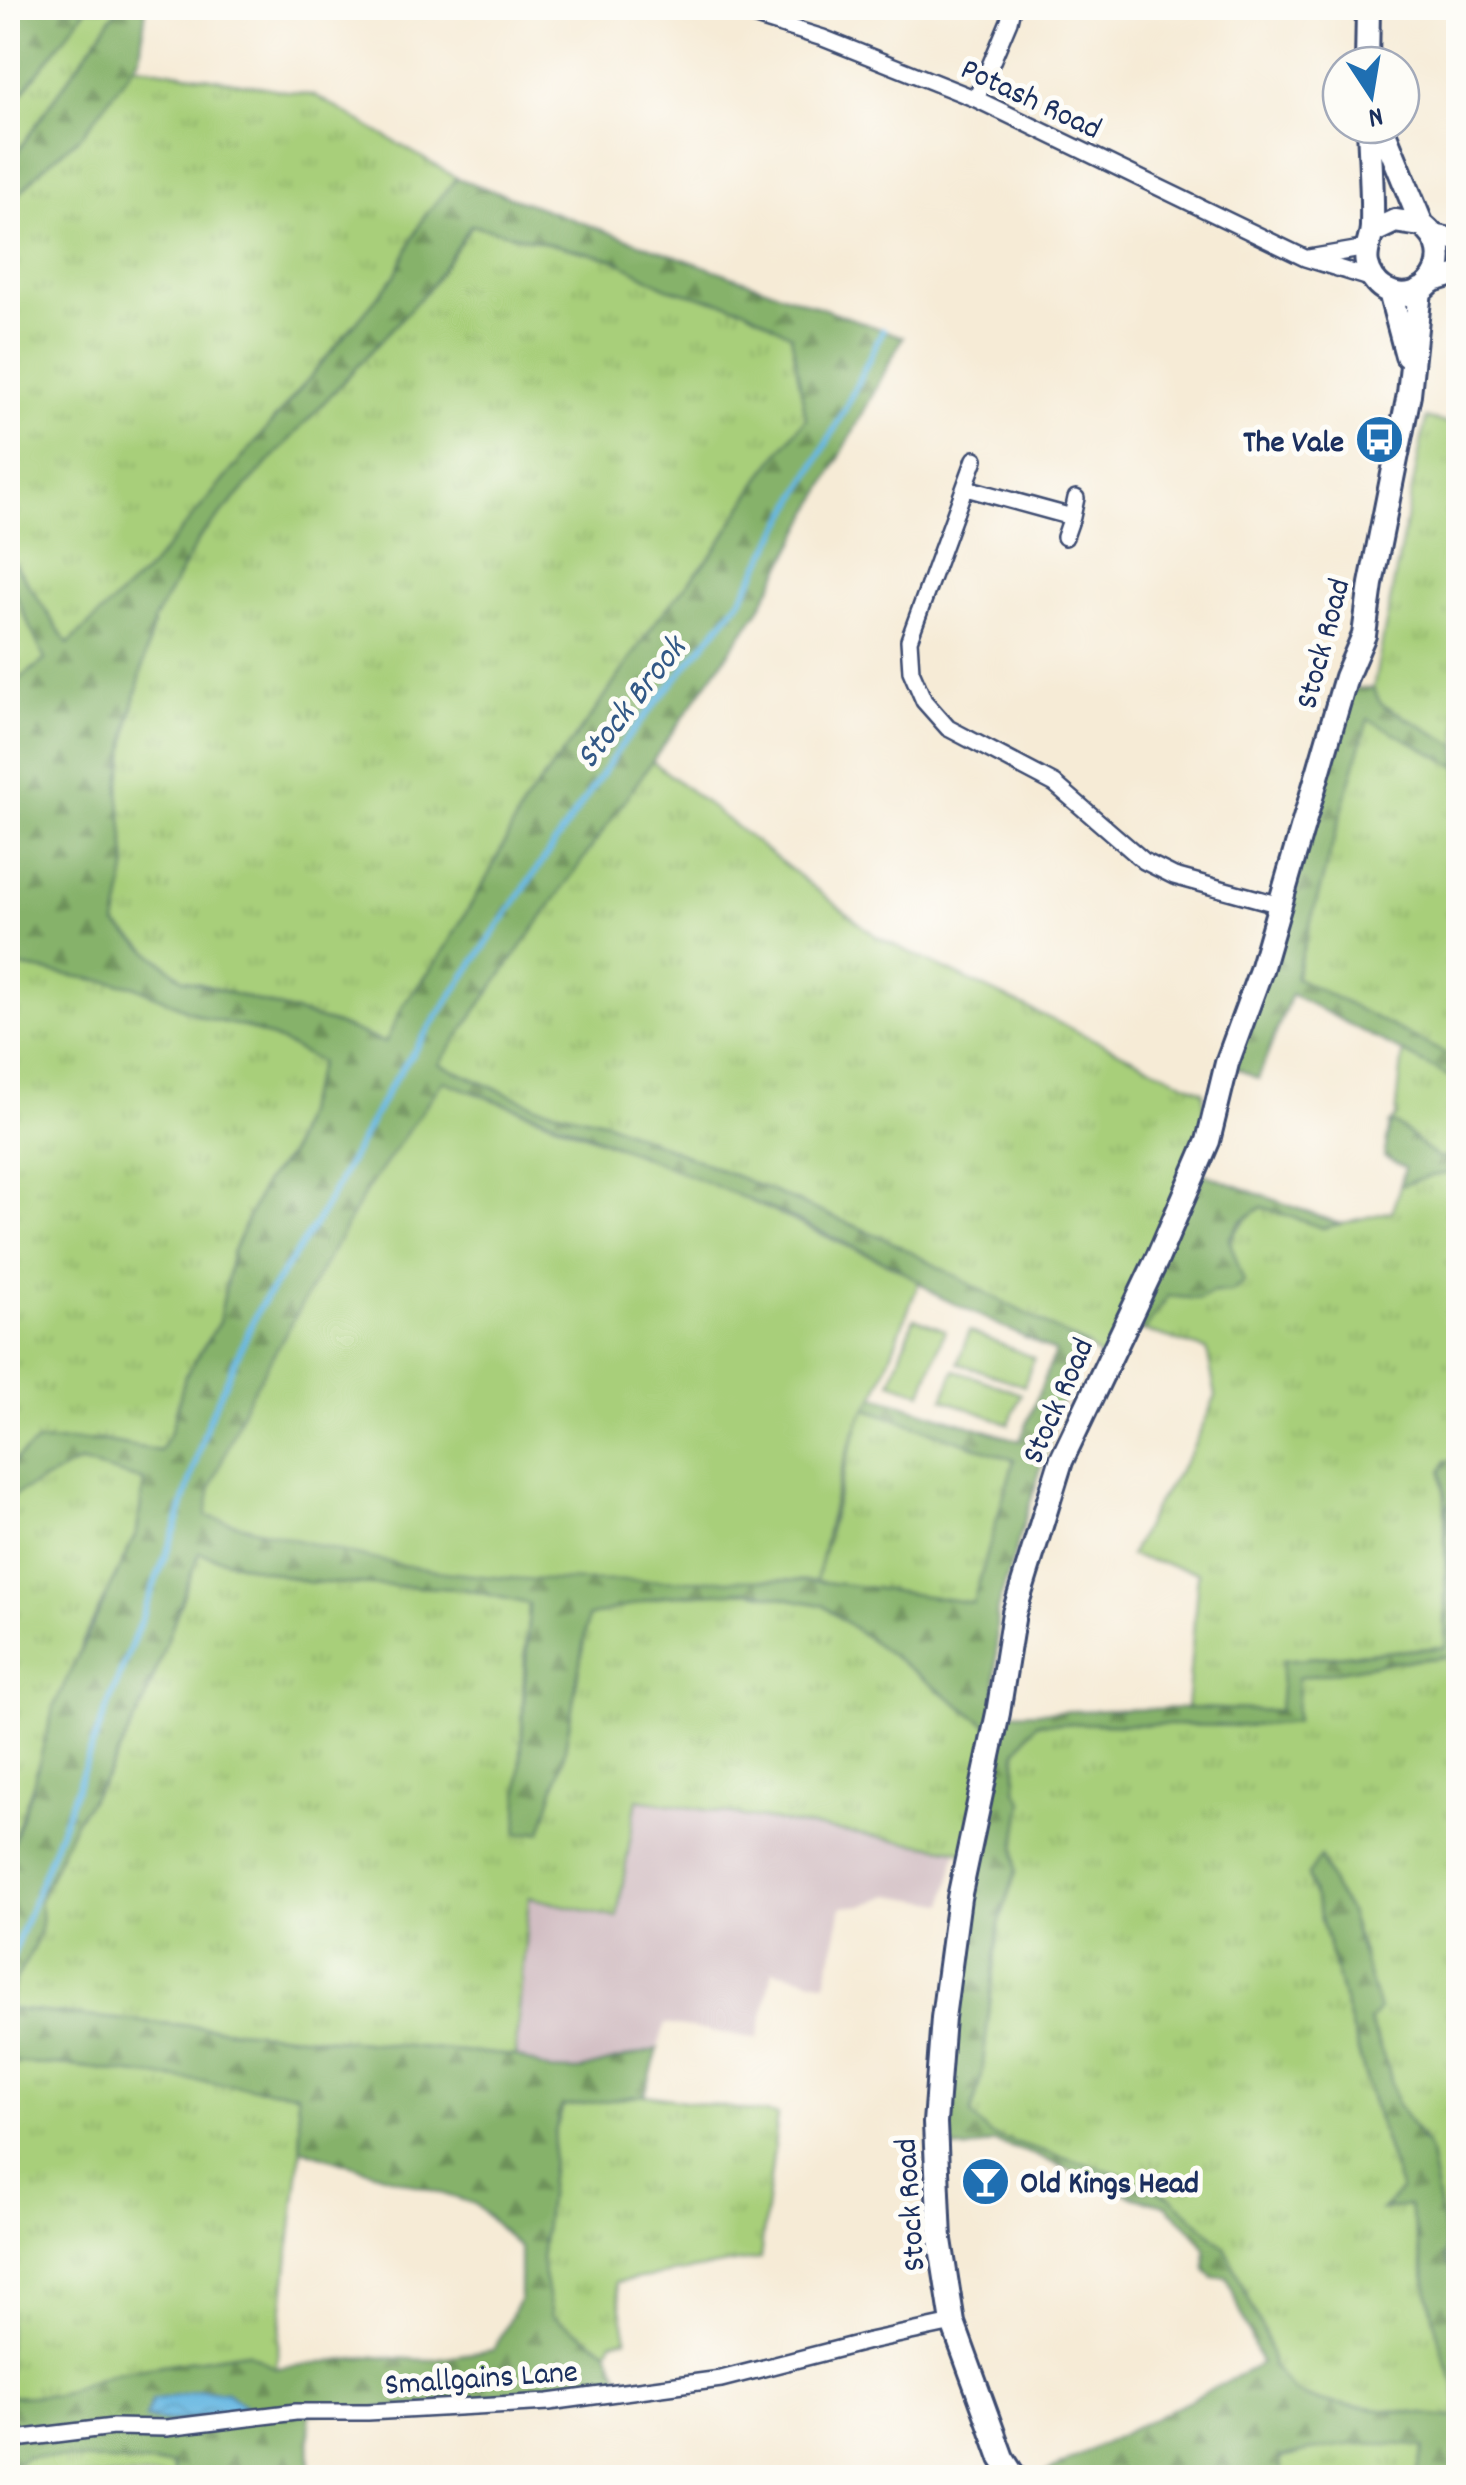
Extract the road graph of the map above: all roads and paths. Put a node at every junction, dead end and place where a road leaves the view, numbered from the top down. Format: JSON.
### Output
{"nodes":[{"id":1,"x":727,"y":8,"type":"edge"},
{"id":2,"x":1012,"y":8,"type":"edge"},
{"id":3,"x":1368,"y":8,"type":"edge"},
{"id":4,"x":1368,"y":45,"type":"edge"},
{"id":5,"x":976,"y":98,"type":"junction"},
{"id":6,"x":1368,"y":145,"type":"edge"},
{"id":7,"x":1390,"y":145,"type":"edge"},
{"id":8,"x":1428,"y":230,"type":"junction"},
{"id":9,"x":1370,"y":240,"type":"junction"},
{"id":10,"x":1458,"y":240,"type":"edge"},
{"id":11,"x":1305,"y":258,"type":"junction"},
{"id":12,"x":1458,"y":274,"type":"edge"},
{"id":13,"x":1382,"y":285,"type":"junction"},
{"id":14,"x":1425,"y":286,"type":"junction"},
{"id":15,"x":1410,"y":369,"type":"junction"},
{"id":16,"x":974,"y":460,"type":"dead end"},
{"id":17,"x":966,"y":488,"type":"junction"},
{"id":18,"x":1076,"y":498,"type":"dead end"},
{"id":19,"x":1072,"y":518,"type":"junction"},
{"id":20,"x":1065,"y":537,"type":"dead end"},
{"id":21,"x":1280,"y":906,"type":"junction"},
{"id":22,"x":952,"y":2323,"type":"junction"},
{"id":23,"x":8,"y":2440,"type":"edge"},
{"id":24,"x":1016,"y":2478,"type":"edge"}],
"edges":[{"from":1,"to":5,"type":"street","name":"Potash Road"},
{"from":2,"to":5,"type":"street"},
{"from":3,"to":4,"type":"main road"},
{"from":5,"to":11,"type":"street","name":"Potash Road"},
{"from":6,"to":9,"type":"main road","name":"Stock Road"},
{"from":7,"to":8,"type":"main road","name":"Stock Road"},
{"from":8,"to":9,"type":"main road"},
{"from":8,"to":10,"type":"street"},
{"from":8,"to":14,"type":"main road","name":"Stock Road"},
{"from":9,"to":11,"type":"street"},
{"from":9,"to":13,"type":"main road","name":"Stock Road"},
{"from":11,"to":13,"type":"street","name":"Potash Road"},
{"from":12,"to":14,"type":"street"},
{"from":13,"to":14,"type":"main road"},
{"from":13,"to":15,"type":"main road","name":"Stock Road"},
{"from":14,"to":15,"type":"main road","name":"Stock Road"},
{"from":15,"to":21,"type":"main road","name":"Stock Road"},
{"from":16,"to":17,"type":"street"},
{"from":17,"to":19,"type":"street"},
{"from":17,"to":21,"type":"street"},
{"from":18,"to":19,"type":"street"},
{"from":19,"to":20,"type":"street"},
{"from":21,"to":22,"type":"main road","name":"Stock Road"},
{"from":22,"to":23,"type":"street","name":"Smallgains Lane"},
{"from":22,"to":24,"type":"main road","name":"Stock Road"}]}
